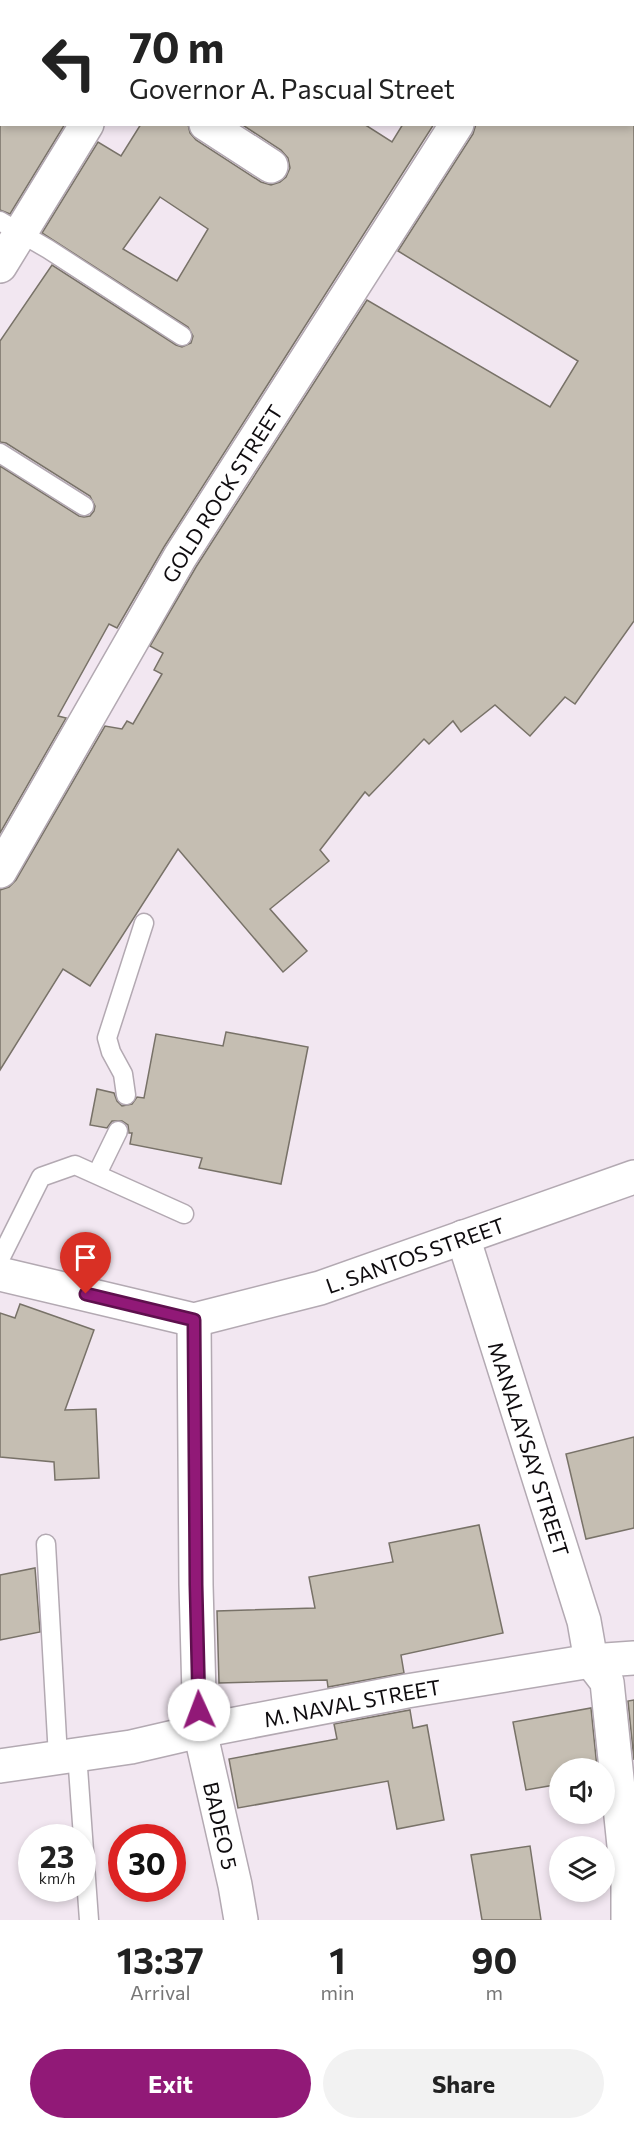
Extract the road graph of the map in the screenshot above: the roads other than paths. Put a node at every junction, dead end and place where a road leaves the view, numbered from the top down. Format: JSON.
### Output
{"nodes":[{"id":1,"x":86,"y":126,"type":"edge"},
{"id":2,"x":209,"y":126,"type":"edge"},
{"id":3,"x":456,"y":126,"type":"edge"},
{"id":4,"x":271,"y":166,"type":"dead end"},
{"id":5,"x":10,"y":227,"type":"edge"},
{"id":6,"x":0,"y":266,"type":"edge"},
{"id":7,"x":182,"y":336,"type":"dead end"},
{"id":8,"x":0,"y":453,"type":"edge"},
{"id":9,"x":84,"y":506,"type":"dead end"},
{"id":10,"x":0,"y":871,"type":"edge"},
{"id":11,"x":144,"y":923,"type":"dead end"},
{"id":12,"x":126,"y":1095,"type":"dead end"},
{"id":13,"x":118,"y":1131,"type":"dead end"},
{"id":14,"x":97,"y":1174,"type":"junction"},
{"id":15,"x":634,"y":1177,"type":"edge"},
{"id":16,"x":184,"y":1214,"type":"dead end"},
{"id":17,"x":463,"y":1237,"type":"junction"},
{"id":18,"x":0,"y":1259,"type":"edge"},
{"id":19,"x":0,"y":1274,"type":"edge"},
{"id":20,"x":194,"y":1320,"type":"junction"},
{"id":21,"x":46,"y":1544,"type":"dead end"},
{"id":22,"x":634,"y":1658,"type":"edge"},
{"id":23,"x":591,"y":1661,"type":"junction"},
{"id":24,"x":200,"y":1731,"type":"junction"},
{"id":25,"x":68,"y":1756,"type":"junction"},
{"id":26,"x":0,"y":1766,"type":"edge"},
{"id":27,"x":89,"y":1920,"type":"edge"},
{"id":28,"x":241,"y":1920,"type":"edge"},
{"id":29,"x":628,"y":1920,"type":"edge"}],
"edges":[{"from":1,"to":5,"type":"street"},
{"from":2,"to":4,"type":"street"},
{"from":3,"to":10,"type":"street","name":"GOLD ROCK STREET"},
{"from":5,"to":6,"type":"street"},
{"from":5,"to":7,"type":"lane"},
{"from":8,"to":9,"type":"lane"},
{"from":11,"to":12,"type":"lane"},
{"from":13,"to":14,"type":"lane"},
{"from":14,"to":16,"type":"lane"},
{"from":14,"to":18,"type":"lane"},
{"from":15,"to":17,"type":"street","name":"L. SANTOS STREET"},
{"from":17,"to":20,"type":"street","name":"L. SANTOS STREET"},
{"from":17,"to":23,"type":"street","name":"MANALAYSAY STREET"},
{"from":19,"to":20,"type":"street"},
{"from":20,"to":24,"type":"street","name":"BADEO 5"},
{"from":21,"to":25,"type":"lane"},
{"from":22,"to":23,"type":"street","name":"M. NAVAL STREET"},
{"from":23,"to":24,"type":"street","name":"M. NAVAL STREET"},
{"from":23,"to":29,"type":"street"},
{"from":24,"to":25,"type":"street","name":"M. NAVAL STREET"},
{"from":24,"to":28,"type":"street","name":"BADEO 5"},
{"from":25,"to":26,"type":"street","name":"M. NAVAL STREET"},
{"from":25,"to":27,"type":"lane"}]}
